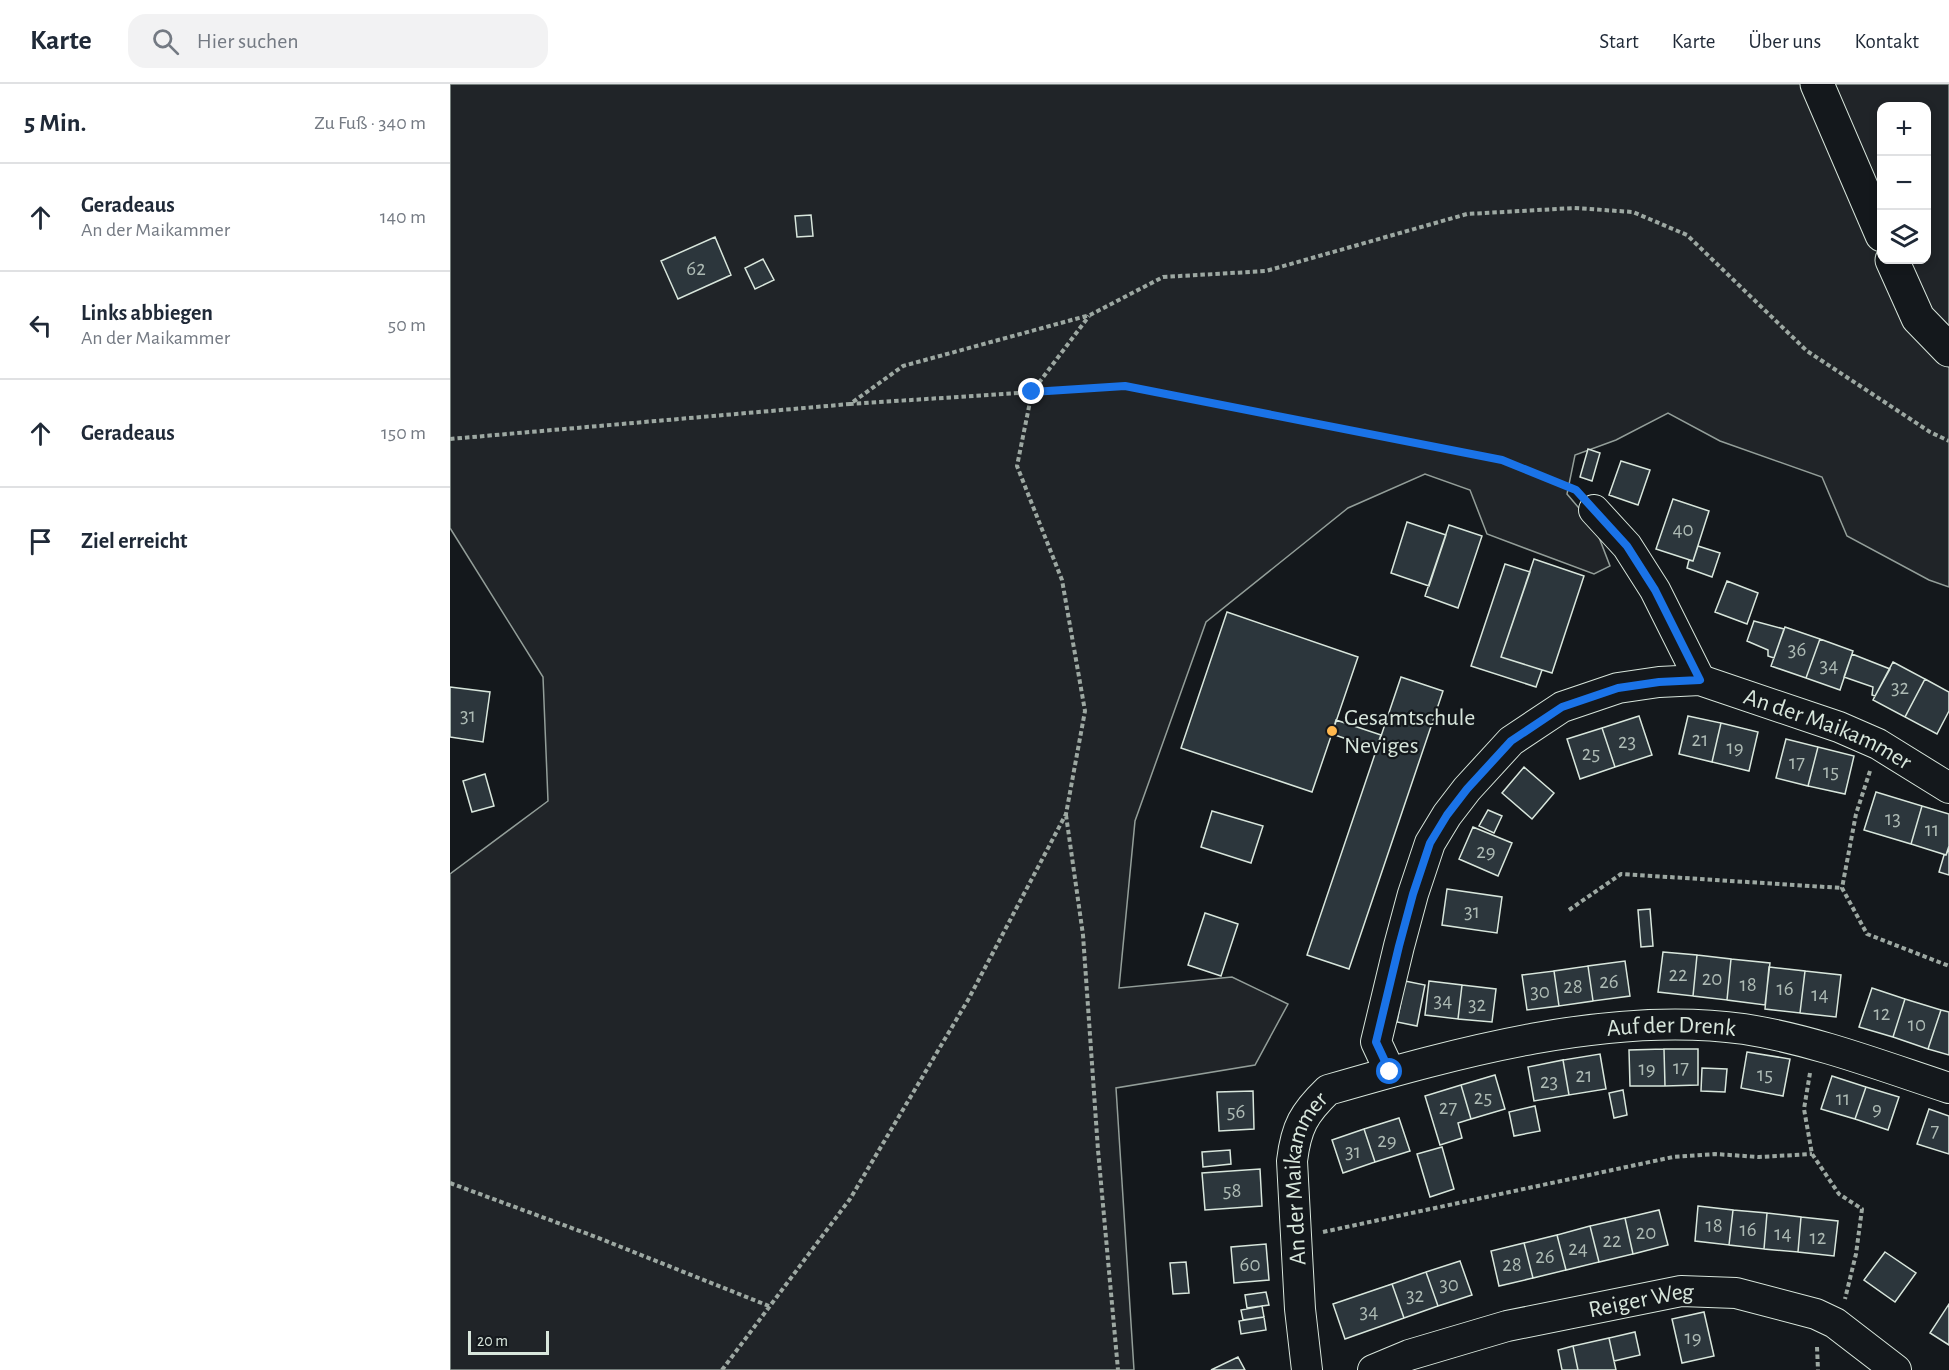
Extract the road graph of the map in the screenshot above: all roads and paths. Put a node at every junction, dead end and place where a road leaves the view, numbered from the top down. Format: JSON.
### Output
{"nodes":[{"id":1,"x":1817,"y":84,"type":"edge"},
{"id":2,"x":1877,"y":226,"type":"edge"},
{"id":3,"x":1894,"y":264,"type":"edge"},
{"id":4,"x":1090,"y":315,"type":"junction"},
{"id":5,"x":1949,"y":350,"type":"edge"},
{"id":6,"x":1032,"y":392,"type":"junction"},
{"id":7,"x":850,"y":404,"type":"junction"},
{"id":8,"x":450,"y":439,"type":"edge"},
{"id":9,"x":1949,"y":441,"type":"edge"},
{"id":10,"x":1594,"y":510,"type":"joint"},
{"id":11,"x":1700,"y":680,"type":"junction"},
{"id":12,"x":1878,"y":744,"type":"junction"},
{"id":13,"x":1949,"y":788,"type":"edge"},
{"id":14,"x":1066,"y":814,"type":"junction"},
{"id":15,"x":1842,"y":888,"type":"junction"},
{"id":16,"x":1569,"y":910,"type":"dead end"},
{"id":17,"x":1949,"y":966,"type":"edge"},
{"id":18,"x":1817,"y":1046,"type":"junction"},
{"id":19,"x":1390,"y":1072,"type":"junction"},
{"id":20,"x":1949,"y":1088,"type":"edge"},
{"id":21,"x":1812,"y":1154,"type":"junction"},
{"id":22,"x":450,"y":1183,"type":"edge"},
{"id":23,"x":1296,"y":1238,"type":"junction"},
{"id":24,"x":769,"y":1306,"type":"junction"},
{"id":25,"x":1835,"y":1323,"type":"junction"},
{"id":26,"x":722,"y":1370,"type":"edge"},
{"id":27,"x":1119,"y":1370,"type":"edge"},
{"id":28,"x":1307,"y":1370,"type":"edge"},
{"id":29,"x":1373,"y":1370,"type":"edge"},
{"id":30,"x":1896,"y":1370,"type":"edge"}],
"edges":[{"from":1,"to":2,"type":"main road"},
{"from":3,"to":5,"type":"main road"},
{"from":4,"to":6,"type":"path"},
{"from":4,"to":7,"type":"path"},
{"from":4,"to":9,"type":"path"},
{"from":6,"to":7,"type":"path"},
{"from":6,"to":10,"type":"path"},
{"from":6,"to":14,"type":"path"},
{"from":7,"to":8,"type":"path"},
{"from":10,"to":11,"type":"street"},
{"from":11,"to":12,"type":"street","name":"An der Maikammer"},
{"from":11,"to":19,"type":"street","name":"An der Maikammer"},
{"from":12,"to":13,"type":"street","name":"An der Maikammer"},
{"from":12,"to":15,"type":"path"},
{"from":14,"to":24,"type":"path"},
{"from":14,"to":27,"type":"path"},
{"from":15,"to":16,"type":"path"},
{"from":15,"to":17,"type":"path"},
{"from":18,"to":19,"type":"street","name":"Auf der Drenk"},
{"from":18,"to":20,"type":"street","name":"Auf der Drenk"},
{"from":18,"to":21,"type":"path"},
{"from":19,"to":23,"type":"street","name":"An der Maikammer"},
{"from":21,"to":23,"type":"path"},
{"from":21,"to":25,"type":"path"},
{"from":22,"to":24,"type":"path"},
{"from":23,"to":28,"type":"street","name":"An der Maikammer"},
{"from":24,"to":26,"type":"path"},
{"from":25,"to":29,"type":"street","name":"Reiger Weg"},
{"from":25,"to":30,"type":"street","name":"Reiger Weg"}]}
